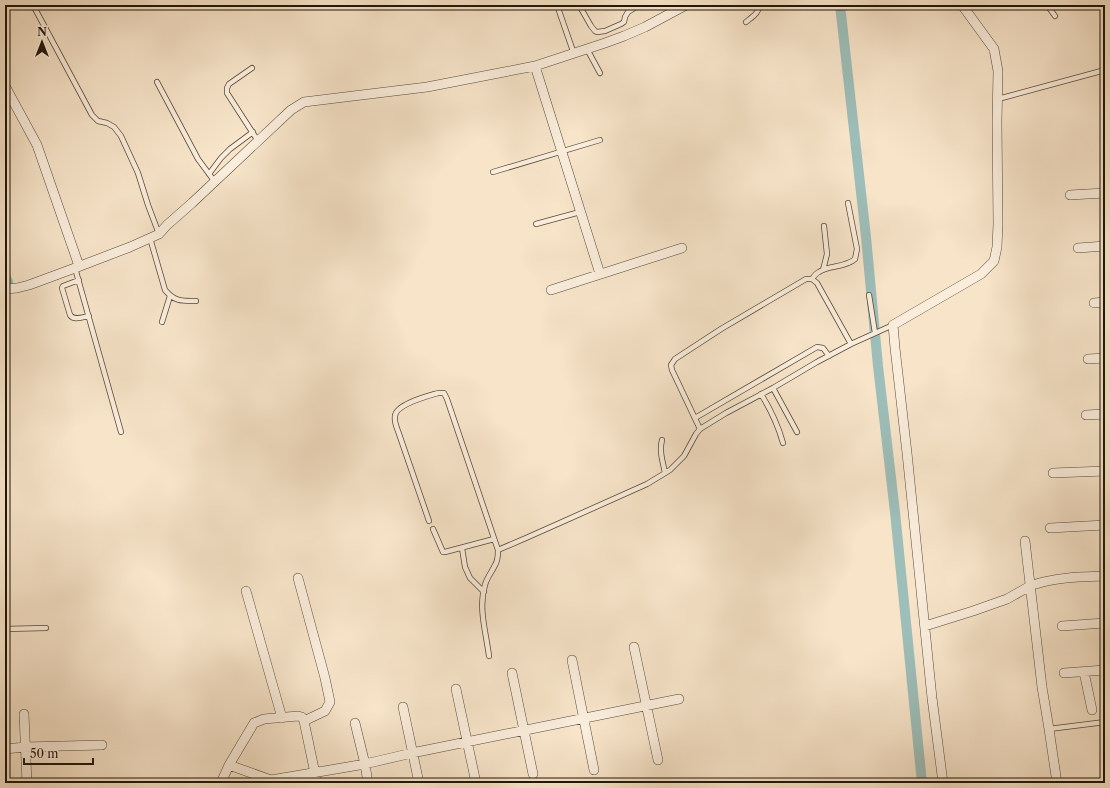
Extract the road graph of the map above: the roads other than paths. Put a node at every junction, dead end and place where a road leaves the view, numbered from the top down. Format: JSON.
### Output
{"nodes":[{"id":1,"x":33,"y":5,"type":"edge"},
{"id":2,"x":557,"y":5,"type":"edge"},
{"id":3,"x":579,"y":5,"type":"edge"},
{"id":4,"x":637,"y":5,"type":"edge"},
{"id":5,"x":686,"y":5,"type":"edge"},
{"id":6,"x":760,"y":5,"type":"edge"},
{"id":7,"x":962,"y":5,"type":"edge"},
{"id":8,"x":1047,"y":5,"type":"edge"},
{"id":9,"x":1055,"y":16,"type":"dead end"},
{"id":10,"x":746,"y":22,"type":"dead end"},
{"id":11,"x":587,"y":49,"type":"junction"},
{"id":12,"x":574,"y":54,"type":"junction"},
{"id":13,"x":535,"y":66,"type":"junction"},
{"id":14,"x":252,"y":68,"type":"dead end"},
{"id":15,"x":1105,"y":70,"type":"edge"},
{"id":16,"x":600,"y":73,"type":"dead end"},
{"id":17,"x":157,"y":82,"type":"dead end"},
{"id":18,"x":5,"y":86,"type":"edge"},
{"id":19,"x":998,"y":99,"type":"junction"},
{"id":20,"x":253,"y":132,"type":"junction"},
{"id":21,"x":600,"y":140,"type":"dead end"},
{"id":22,"x":258,"y":141,"type":"junction"},
{"id":23,"x":562,"y":151,"type":"junction"},
{"id":24,"x":493,"y":172,"type":"dead end"},
{"id":25,"x":212,"y":178,"type":"junction"},
{"id":26,"x":1105,"y":193,"type":"edge"},
{"id":27,"x":1070,"y":195,"type":"dead end"},
{"id":28,"x":848,"y":204,"type":"dead end"},
{"id":29,"x":581,"y":212,"type":"junction"},
{"id":30,"x":536,"y":224,"type":"dead end"},
{"id":31,"x":824,"y":226,"type":"dead end"},
{"id":32,"x":159,"y":234,"type":"junction"},
{"id":33,"x":150,"y":238,"type":"junction"},
{"id":34,"x":1105,"y":246,"type":"edge"},
{"id":35,"x":682,"y":248,"type":"dead end"},
{"id":36,"x":1078,"y":248,"type":"dead end"},
{"id":37,"x":77,"y":267,"type":"junction"},
{"id":38,"x":823,"y":270,"type":"junction"},
{"id":39,"x":600,"y":274,"type":"junction"},
{"id":40,"x":812,"y":279,"type":"junction"},
{"id":41,"x":79,"y":280,"type":"junction"},
{"id":42,"x":5,"y":289,"type":"edge"},
{"id":43,"x":551,"y":290,"type":"dead end"},
{"id":44,"x":869,"y":295,"type":"dead end"},
{"id":45,"x":170,"y":296,"type":"junction"},
{"id":46,"x":196,"y":301,"type":"dead end"},
{"id":47,"x":1105,"y":302,"type":"edge"},
{"id":48,"x":1094,"y":303,"type":"dead end"},
{"id":49,"x":89,"y":316,"type":"junction"},
{"id":50,"x":162,"y":322,"type":"dead end"},
{"id":51,"x":890,"y":327,"type":"junction"},
{"id":52,"x":878,"y":332,"type":"junction"},
{"id":53,"x":851,"y":344,"type":"junction"},
{"id":54,"x":829,"y":356,"type":"junction"},
{"id":55,"x":1105,"y":358,"type":"edge"},
{"id":56,"x":1088,"y":359,"type":"dead end"},
{"id":57,"x":773,"y":388,"type":"junction"},
{"id":58,"x":761,"y":394,"type":"junction"},
{"id":59,"x":1105,"y":414,"type":"edge"},
{"id":60,"x":1086,"y":415,"type":"dead end"},
{"id":61,"x":695,"y":418,"type":"junction"},
{"id":62,"x":700,"y":429,"type":"junction"},
{"id":63,"x":121,"y":432,"type":"dead end"},
{"id":64,"x":797,"y":432,"type":"dead end"},
{"id":65,"x":662,"y":440,"type":"dead end"},
{"id":66,"x":783,"y":443,"type":"dead end"},
{"id":67,"x":1105,"y":471,"type":"edge"},
{"id":68,"x":665,"y":473,"type":"junction"},
{"id":69,"x":1053,"y":474,"type":"dead end"},
{"id":70,"x":429,"y":521,"type":"dead end"},
{"id":71,"x":1105,"y":526,"type":"edge"},
{"id":72,"x":1050,"y":528,"type":"dead end"},
{"id":73,"x":433,"y":529,"type":"dead end"},
{"id":74,"x":494,"y":539,"type":"junction"},
{"id":75,"x":1024,"y":541,"type":"dead end"},
{"id":76,"x":462,"y":548,"type":"junction"},
{"id":77,"x":498,"y":550,"type":"junction"},
{"id":78,"x":1105,"y":576,"type":"edge"},
{"id":79,"x":298,"y":578,"type":"dead end"},
{"id":80,"x":1033,"y":585,"type":"junction"},
{"id":81,"x":246,"y":591,"type":"dead end"},
{"id":82,"x":484,"y":592,"type":"junction"},
{"id":83,"x":1105,"y":623,"type":"edge"},
{"id":84,"x":925,"y":626,"type":"junction"},
{"id":85,"x":1062,"y":626,"type":"dead end"},
{"id":86,"x":46,"y":628,"type":"dead end"},
{"id":87,"x":5,"y":629,"type":"edge"},
{"id":88,"x":634,"y":647,"type":"dead end"},
{"id":89,"x":489,"y":656,"type":"dead end"},
{"id":90,"x":572,"y":660,"type":"dead end"},
{"id":91,"x":1105,"y":670,"type":"edge"},
{"id":92,"x":1084,"y":672,"type":"junction"},
{"id":93,"x":512,"y":673,"type":"dead end"},
{"id":94,"x":1064,"y":673,"type":"dead end"},
{"id":95,"x":456,"y":689,"type":"dead end"},
{"id":96,"x":679,"y":699,"type":"dead end"},
{"id":97,"x":646,"y":706,"type":"junction"},
{"id":98,"x":403,"y":707,"type":"dead end"},
{"id":99,"x":1092,"y":710,"type":"dead end"},
{"id":100,"x":24,"y":714,"type":"dead end"},
{"id":101,"x":282,"y":718,"type":"junction"},
{"id":102,"x":583,"y":719,"type":"junction"},
{"id":103,"x":304,"y":721,"type":"junction"},
{"id":104,"x":1105,"y":722,"type":"edge"},
{"id":105,"x":355,"y":723,"type":"dead end"},
{"id":106,"x":1049,"y":729,"type":"junction"},
{"id":107,"x":524,"y":731,"type":"junction"},
{"id":108,"x":467,"y":742,"type":"junction"},
{"id":109,"x":102,"y":745,"type":"dead end"},
{"id":110,"x":25,"y":747,"type":"junction"},
{"id":111,"x":5,"y":749,"type":"edge"},
{"id":112,"x":412,"y":754,"type":"junction"},
{"id":113,"x":658,"y":760,"type":"dead end"},
{"id":114,"x":364,"y":764,"type":"junction"},
{"id":115,"x":229,"y":765,"type":"junction"},
{"id":116,"x":594,"y":770,"type":"dead end"},
{"id":117,"x":315,"y":772,"type":"junction"},
{"id":118,"x":533,"y":774,"type":"dead end"},
{"id":119,"x":271,"y":782,"type":"edge"},
{"id":120,"x":27,"y":783,"type":"edge"},
{"id":121,"x":222,"y":783,"type":"edge"},
{"id":122,"x":318,"y":783,"type":"edge"},
{"id":123,"x":368,"y":783,"type":"edge"},
{"id":124,"x":418,"y":783,"type":"edge"},
{"id":125,"x":476,"y":783,"type":"edge"},
{"id":126,"x":942,"y":783,"type":"edge"},
{"id":127,"x":1056,"y":783,"type":"edge"}],
"edges":[{"from":1,"to":32,"type":"lane"},
{"from":2,"to":12,"type":"lane"},
{"from":3,"to":4,"type":"lane"},
{"from":5,"to":11,"type":"street"},
{"from":6,"to":10,"type":"lane"},
{"from":7,"to":19,"type":"street"},
{"from":8,"to":9,"type":"lane"},
{"from":11,"to":12,"type":"street"},
{"from":11,"to":16,"type":"lane"},
{"from":12,"to":13,"type":"street"},
{"from":13,"to":22,"type":"street"},
{"from":13,"to":23,"type":"street"},
{"from":14,"to":20,"type":"lane"},
{"from":15,"to":19,"type":"lane"},
{"from":17,"to":25,"type":"lane"},
{"from":18,"to":37,"type":"street"},
{"from":19,"to":51,"type":"street"},
{"from":20,"to":22,"type":"lane"},
{"from":20,"to":25,"type":"lane"},
{"from":21,"to":23,"type":"lane"},
{"from":22,"to":25,"type":"street"},
{"from":23,"to":24,"type":"lane"},
{"from":23,"to":29,"type":"street"},
{"from":25,"to":32,"type":"street"},
{"from":26,"to":27,"type":"street"},
{"from":28,"to":38,"type":"lane"},
{"from":29,"to":30,"type":"lane"},
{"from":29,"to":39,"type":"street"},
{"from":31,"to":38,"type":"lane"},
{"from":32,"to":33,"type":"street"},
{"from":33,"to":37,"type":"street"},
{"from":33,"to":45,"type":"lane"},
{"from":34,"to":36,"type":"street"},
{"from":35,"to":39,"type":"street"},
{"from":37,"to":41,"type":"lane"},
{"from":37,"to":42,"type":"street"},
{"from":38,"to":40,"type":"lane"},
{"from":39,"to":43,"type":"street"},
{"from":40,"to":53,"type":"lane"},
{"from":40,"to":61,"type":"lane"},
{"from":41,"to":49,"type":"lane"},
{"from":41,"to":49,"type":"lane"},
{"from":44,"to":52,"type":"lane"},
{"from":45,"to":46,"type":"lane"},
{"from":45,"to":50,"type":"lane"},
{"from":47,"to":48,"type":"street"},
{"from":49,"to":63,"type":"lane"},
{"from":51,"to":52,"type":"lane"},
{"from":51,"to":84,"type":"street"},
{"from":52,"to":53,"type":"lane"},
{"from":53,"to":54,"type":"lane"},
{"from":54,"to":57,"type":"lane"},
{"from":54,"to":61,"type":"lane"},
{"from":55,"to":56,"type":"street"},
{"from":57,"to":58,"type":"lane"},
{"from":57,"to":64,"type":"lane"},
{"from":58,"to":62,"type":"lane"},
{"from":58,"to":66,"type":"lane"},
{"from":59,"to":60,"type":"street"},
{"from":61,"to":62,"type":"lane"},
{"from":62,"to":68,"type":"lane"},
{"from":65,"to":68,"type":"lane"},
{"from":67,"to":69,"type":"street"},
{"from":68,"to":77,"type":"lane"},
{"from":70,"to":74,"type":"lane"},
{"from":71,"to":72,"type":"street"},
{"from":73,"to":76,"type":"lane"},
{"from":74,"to":76,"type":"lane"},
{"from":74,"to":77,"type":"lane"},
{"from":75,"to":80,"type":"street"},
{"from":76,"to":82,"type":"lane"},
{"from":77,"to":82,"type":"lane"},
{"from":78,"to":80,"type":"street"},
{"from":79,"to":103,"type":"street"},
{"from":80,"to":84,"type":"street"},
{"from":80,"to":106,"type":"street"},
{"from":81,"to":101,"type":"street"},
{"from":82,"to":89,"type":"lane"},
{"from":83,"to":85,"type":"street"},
{"from":84,"to":126,"type":"street"},
{"from":86,"to":87,"type":"lane"},
{"from":88,"to":97,"type":"street"},
{"from":90,"to":102,"type":"street"},
{"from":91,"to":92,"type":"street"},
{"from":92,"to":94,"type":"street"},
{"from":92,"to":99,"type":"street"},
{"from":93,"to":107,"type":"street"},
{"from":95,"to":108,"type":"street"},
{"from":96,"to":97,"type":"street"},
{"from":97,"to":102,"type":"street"},
{"from":97,"to":113,"type":"street"},
{"from":98,"to":112,"type":"street"},
{"from":100,"to":110,"type":"street"},
{"from":101,"to":103,"type":"street"},
{"from":101,"to":115,"type":"street"},
{"from":102,"to":107,"type":"street"},
{"from":102,"to":116,"type":"street"},
{"from":103,"to":117,"type":"street"},
{"from":104,"to":106,"type":"lane"},
{"from":105,"to":114,"type":"street"},
{"from":106,"to":127,"type":"street"},
{"from":107,"to":108,"type":"street"},
{"from":107,"to":118,"type":"street"},
{"from":108,"to":112,"type":"street"},
{"from":108,"to":125,"type":"street"},
{"from":109,"to":110,"type":"street"},
{"from":110,"to":111,"type":"street"},
{"from":110,"to":120,"type":"street"},
{"from":112,"to":114,"type":"street"},
{"from":112,"to":124,"type":"street"},
{"from":114,"to":117,"type":"street"},
{"from":114,"to":123,"type":"street"},
{"from":115,"to":119,"type":"street"},
{"from":115,"to":121,"type":"street"},
{"from":117,"to":119,"type":"street"},
{"from":117,"to":122,"type":"street"}]}
